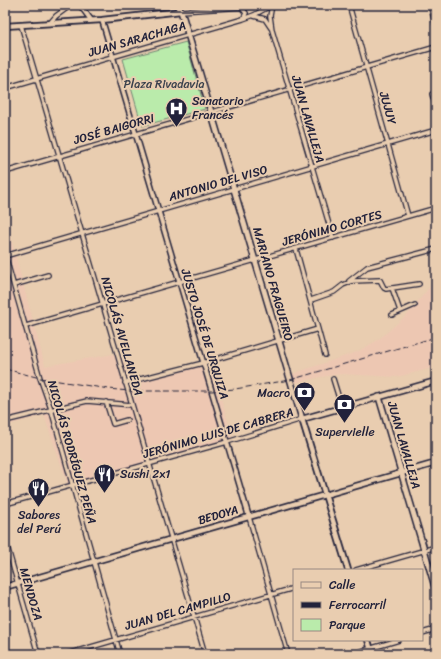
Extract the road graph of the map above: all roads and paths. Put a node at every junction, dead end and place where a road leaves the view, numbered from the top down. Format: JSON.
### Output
{"nodes":[{"id":1,"x":71,"y":5,"type":"edge"},
{"id":2,"x":80,"y":5,"type":"edge"},
{"id":3,"x":177,"y":5,"type":"edge"},
{"id":4,"x":208,"y":5,"type":"edge"},
{"id":5,"x":272,"y":5,"type":"edge"},
{"id":6,"x":277,"y":5,"type":"edge"},
{"id":7,"x":349,"y":5,"type":"edge"},
{"id":8,"x":430,"y":5,"type":"edge"},
{"id":9,"x":241,"y":7,"type":"junction"},
{"id":10,"x":204,"y":10,"type":"junction"},
{"id":11,"x":181,"y":11,"type":"junction"},
{"id":12,"x":254,"y":15,"type":"junction"},
{"id":13,"x":243,"y":19,"type":"junction"},
{"id":14,"x":91,"y":20,"type":"junction"},
{"id":15,"x":102,"y":20,"type":"junction"},
{"id":16,"x":50,"y":23,"type":"junction"},
{"id":17,"x":21,"y":25,"type":"junction"},
{"id":18,"x":5,"y":26,"type":"edge"},
{"id":19,"x":436,"y":26,"type":"edge"},
{"id":20,"x":272,"y":30,"type":"junction"},
{"id":21,"x":188,"y":34,"type":"junction"},
{"id":22,"x":436,"y":46,"type":"edge"},
{"id":23,"x":113,"y":56,"type":"junction"},
{"id":24,"x":366,"y":67,"type":"junction"},
{"id":25,"x":36,"y":79,"type":"junction"},
{"id":26,"x":5,"y":88,"type":"edge"},
{"id":27,"x":289,"y":89,"type":"junction"},
{"id":28,"x":432,"y":94,"type":"dead end"},
{"id":29,"x":436,"y":107,"type":"edge"},
{"id":30,"x":211,"y":112,"type":"junction"},
{"id":31,"x":436,"y":130,"type":"edge"},
{"id":32,"x":135,"y":134,"type":"junction"},
{"id":33,"x":388,"y":144,"type":"junction"},
{"id":34,"x":59,"y":156,"type":"junction"},
{"id":35,"x":312,"y":166,"type":"junction"},
{"id":36,"x":5,"y":172,"type":"edge"},
{"id":37,"x":234,"y":189,"type":"junction"},
{"id":38,"x":436,"y":208,"type":"edge"},
{"id":39,"x":158,"y":211,"type":"junction"},
{"id":40,"x":408,"y":216,"type":"junction"},
{"id":41,"x":82,"y":233,"type":"junction"},
{"id":42,"x":333,"y":238,"type":"junction"},
{"id":43,"x":296,"y":249,"type":"junction"},
{"id":44,"x":436,"y":249,"type":"edge"},
{"id":45,"x":5,"y":255,"type":"edge"},
{"id":46,"x":255,"y":260,"type":"junction"},
{"id":47,"x":48,"y":275,"type":"dead end"},
{"id":48,"x":179,"y":282,"type":"junction"},
{"id":49,"x":347,"y":283,"type":"junction"},
{"id":50,"x":419,"y":284,"type":"dead end"},
{"id":51,"x":14,"y":285,"type":"junction"},
{"id":52,"x":392,"y":288,"type":"junction"},
{"id":53,"x":311,"y":300,"type":"junction"},
{"id":54,"x":102,"y":304,"type":"junction"},
{"id":55,"x":415,"y":305,"type":"dead end"},
{"id":56,"x":400,"y":311,"type":"junction"},
{"id":57,"x":392,"y":315,"type":"dead end"},
{"id":58,"x":26,"y":326,"type":"junction"},
{"id":59,"x":318,"y":329,"type":"junction"},
{"id":60,"x":279,"y":341,"type":"junction"},
{"id":61,"x":325,"y":355,"type":"dead end"},
{"id":62,"x":203,"y":363,"type":"junction"},
{"id":63,"x":333,"y":379,"type":"dead end"},
{"id":64,"x":436,"y":381,"type":"edge"},
{"id":65,"x":126,"y":383,"type":"junction"},
{"id":66,"x":379,"y":397,"type":"junction"},
{"id":67,"x":106,"y":402,"type":"junction"},
{"id":68,"x":132,"y":405,"type":"junction"},
{"id":69,"x":342,"y":408,"type":"junction"},
{"id":70,"x":51,"y":409,"type":"junction"},
{"id":71,"x":302,"y":419,"type":"junction"},
{"id":72,"x":127,"y":420,"type":"dead end"},
{"id":73,"x":5,"y":421,"type":"edge"},
{"id":74,"x":227,"y":442,"type":"junction"},
{"id":75,"x":149,"y":463,"type":"junction"},
{"id":76,"x":436,"y":463,"type":"edge"},
{"id":77,"x":402,"y":473,"type":"junction"},
{"id":78,"x":72,"y":486,"type":"junction"},
{"id":79,"x":325,"y":495,"type":"junction"},
{"id":80,"x":5,"y":504,"type":"edge"},
{"id":81,"x":249,"y":517,"type":"junction"},
{"id":82,"x":5,"y":539,"type":"edge"},
{"id":83,"x":171,"y":539,"type":"junction"},
{"id":84,"x":436,"y":547,"type":"edge"},
{"id":85,"x":425,"y":550,"type":"junction"},
{"id":86,"x":93,"y":562,"type":"junction"},
{"id":87,"x":348,"y":569,"type":"edge"},
{"id":88,"x":359,"y":569,"type":"edge"},
{"id":89,"x":18,"y":583,"type":"junction"},
{"id":90,"x":5,"y":587,"type":"edge"},
{"id":91,"x":293,"y":588,"type":"edge"},
{"id":92,"x":436,"y":590,"type":"edge"},
{"id":93,"x":271,"y":595,"type":"junction"},
{"id":94,"x":194,"y":617,"type":"junction"},
{"id":95,"x":436,"y":629,"type":"edge"},
{"id":96,"x":423,"y":633,"type":"edge"},
{"id":97,"x":115,"y":640,"type":"junction"},
{"id":98,"x":368,"y":641,"type":"edge"},
{"id":99,"x":395,"y":641,"type":"edge"},
{"id":100,"x":370,"y":648,"type":"junction"},
{"id":101,"x":38,"y":654,"type":"edge"},
{"id":102,"x":67,"y":654,"type":"edge"},
{"id":103,"x":120,"y":654,"type":"edge"},
{"id":104,"x":204,"y":654,"type":"edge"},
{"id":105,"x":288,"y":654,"type":"edge"},
{"id":106,"x":352,"y":654,"type":"edge"},
{"id":107,"x":372,"y":654,"type":"edge"}],
"edges":[{"from":1,"to":16,"type":"street"},
{"from":2,"to":14,"type":"street"},
{"from":3,"to":11,"type":"main road","name":"MARIANO FRAGUEIRO"},
{"from":4,"to":10,"type":"street"},
{"from":5,"to":6,"type":"street"},
{"from":5,"to":9,"type":"street"},
{"from":5,"to":12,"type":"street","name":"JUAN SARACHAGA"},
{"from":5,"to":20,"type":"street","name":"JUAN LAVALLEJA"},
{"from":7,"to":24,"type":"street","name":"JUJUY"},
{"from":8,"to":19,"type":"street"},
{"from":9,"to":10,"type":"street"},
{"from":9,"to":13,"type":"street"},
{"from":10,"to":11,"type":"street"},
{"from":11,"to":15,"type":"main road"},
{"from":11,"to":21,"type":"main road","name":"MARIANO FRAGUEIRO"},
{"from":12,"to":13,"type":"street","name":"JUAN SARACHAGA"},
{"from":12,"to":20,"type":"street"},
{"from":13,"to":21,"type":"street","name":"JUAN SARACHAGA"},
{"from":14,"to":15,"type":"main road"},
{"from":14,"to":16,"type":"main road"},
{"from":15,"to":23,"type":"street","name":"JUSTO JOSÉ DE URQUIZA"},
{"from":16,"to":17,"type":"main road"},
{"from":17,"to":18,"type":"main road"},
{"from":17,"to":25,"type":"street","name":"NICOLÁS AVELLANEDA"},
{"from":20,"to":27,"type":"street","name":"JUAN LAVALLEJA"},
{"from":21,"to":23,"type":"street","name":"JUAN SARACHAGA"},
{"from":21,"to":30,"type":"main road","name":"MARIANO FRAGUEIRO"},
{"from":22,"to":24,"type":"street","name":"JOSÉ BAIGORRI"},
{"from":23,"to":25,"type":"street","name":"JUAN SARACHAGA"},
{"from":23,"to":32,"type":"street","name":"JUSTO JOSÉ DE URQUIZA"},
{"from":24,"to":27,"type":"street","name":"JOSÉ BAIGORRI"},
{"from":24,"to":33,"type":"street","name":"JUJUY"},
{"from":25,"to":26,"type":"street","name":"JUAN SARACHAGA"},
{"from":25,"to":34,"type":"street","name":"NICOLÁS AVELLANEDA"},
{"from":27,"to":30,"type":"street","name":"JOSÉ BAIGORRI"},
{"from":27,"to":35,"type":"street","name":"JUAN LAVALLEJA"},
{"from":28,"to":29,"type":"street"},
{"from":30,"to":32,"type":"street","name":"JOSÉ BAIGORRI"},
{"from":30,"to":37,"type":"main road","name":"MARIANO FRAGUEIRO"},
{"from":31,"to":33,"type":"street","name":"ANTONIO DEL VISO"},
{"from":32,"to":34,"type":"street","name":"JOSÉ BAIGORRI"},
{"from":32,"to":39,"type":"street","name":"JUSTO JOSÉ DE URQUIZA"},
{"from":33,"to":35,"type":"street","name":"ANTONIO DEL VISO"},
{"from":33,"to":40,"type":"street","name":"JUJUY"},
{"from":34,"to":36,"type":"street","name":"JOSÉ BAIGORRI"},
{"from":34,"to":41,"type":"street","name":"NICOLÁS AVELLANEDA"},
{"from":35,"to":37,"type":"street","name":"ANTONIO DEL VISO"},
{"from":35,"to":42,"type":"street","name":"JUAN LAVALLEJA"},
{"from":37,"to":39,"type":"street","name":"ANTONIO DEL VISO"},
{"from":37,"to":46,"type":"main road","name":"MARIANO FRAGUEIRO"},
{"from":38,"to":40,"type":"street","name":"JERÓNIMO CORTES"},
{"from":39,"to":41,"type":"street","name":"ANTONIO DEL VISO"},
{"from":39,"to":48,"type":"street","name":"JUSTO JOSÉ DE URQUIZA"},
{"from":40,"to":42,"type":"street","name":"JERÓNIMO CORTES"},
{"from":41,"to":45,"type":"street","name":"ANTONIO DEL VISO"},
{"from":41,"to":54,"type":"street","name":"NICOLÁS AVELLANEDA"},
{"from":42,"to":43,"type":"street","name":"JERÓNIMO CORTES"},
{"from":43,"to":46,"type":"street","name":"JERÓNIMO CORTES"},
{"from":43,"to":53,"type":"street"},
{"from":44,"to":49,"type":"street"},
{"from":45,"to":51,"type":"street","name":"NICOLÁS RODRÍGUEZ PEÑA"},
{"from":46,"to":48,"type":"street","name":"JERÓNIMO CORTES"},
{"from":46,"to":60,"type":"main road","name":"MARIANO FRAGUEIRO"},
{"from":47,"to":51,"type":"street"},
{"from":48,"to":54,"type":"street","name":"JERÓNIMO CORTES"},
{"from":48,"to":62,"type":"street","name":"JUSTO JOSÉ DE URQUIZA"},
{"from":49,"to":52,"type":"street"},
{"from":49,"to":53,"type":"street"},
{"from":50,"to":52,"type":"street"},
{"from":51,"to":58,"type":"street","name":"NICOLÁS RODRÍGUEZ PEÑA"},
{"from":52,"to":56,"type":"street"},
{"from":53,"to":59,"type":"street"},
{"from":54,"to":58,"type":"street","name":"JERÓNIMO CORTES"},
{"from":54,"to":65,"type":"street","name":"NICOLÁS AVELLANEDA"},
{"from":55,"to":56,"type":"street"},
{"from":56,"to":57,"type":"street"},
{"from":58,"to":70,"type":"street","name":"NICOLÁS RODRÍGUEZ PEÑA"},
{"from":59,"to":60,"type":"street"},
{"from":59,"to":61,"type":"street"},
{"from":60,"to":62,"type":"street"},
{"from":60,"to":71,"type":"main road","name":"MARIANO FRAGUEIRO"},
{"from":62,"to":65,"type":"street"},
{"from":62,"to":74,"type":"street","name":"JUSTO JOSÉ DE URQUIZA"},
{"from":63,"to":69,"type":"street"},
{"from":64,"to":66,"type":"main road","name":"JERÓNIMO LUIS DE CABRERA"},
{"from":65,"to":68,"type":"street","name":"NICOLÁS AVELLANEDA"},
{"from":66,"to":69,"type":"main road","name":"JERÓNIMO LUIS DE CABRERA"},
{"from":66,"to":77,"type":"main road","name":"JUAN LAVALLEJA"},
{"from":67,"to":68,"type":"street"},
{"from":67,"to":70,"type":"street"},
{"from":67,"to":72,"type":"street"},
{"from":68,"to":75,"type":"street","name":"NICOLÁS AVELLANEDA"},
{"from":69,"to":71,"type":"main road","name":"JERÓNIMO LUIS DE CABRERA"},
{"from":70,"to":73,"type":"street"},
{"from":70,"to":78,"type":"street","name":"NICOLÁS RODRÍGUEZ PEÑA"},
{"from":71,"to":74,"type":"street","name":"JERÓNIMO LUIS DE CABRERA"},
{"from":71,"to":79,"type":"main road","name":"MARIANO FRAGUEIRO"},
{"from":74,"to":75,"type":"street","name":"JERÓNIMO LUIS DE CABRERA"},
{"from":74,"to":81,"type":"street","name":"JUSTO JOSÉ DE URQUIZA"},
{"from":75,"to":78,"type":"street","name":"JERÓNIMO LUIS DE CABRERA"},
{"from":75,"to":83,"type":"street","name":"NICOLÁS AVELLANEDA"},
{"from":76,"to":77,"type":"main road","name":"BEDOYA"},
{"from":77,"to":79,"type":"main road","name":"BEDOYA"},
{"from":77,"to":85,"type":"main road","name":"JUAN LAVALLEJA"},
{"from":78,"to":80,"type":"street","name":"JERÓNIMO LUIS DE CABRERA"},
{"from":78,"to":86,"type":"street","name":"NICOLÁS RODRÍGUEZ PEÑA"},
{"from":79,"to":81,"type":"main road","name":"BEDOYA"},
{"from":79,"to":87,"type":"main road","name":"MARIANO FRAGUEIRO"},
{"from":81,"to":83,"type":"main road","name":"BEDOYA"},
{"from":81,"to":93,"type":"street","name":"JUSTO JOSÉ DE URQUIZA"},
{"from":82,"to":89,"type":"street","name":"MENDOZA"},
{"from":83,"to":86,"type":"main road","name":"BEDOYA"},
{"from":83,"to":94,"type":"street","name":"NICOLÁS AVELLANEDA"},
{"from":84,"to":85,"type":"street"},
{"from":85,"to":88,"type":"street"},
{"from":85,"to":92,"type":"main road","name":"JUAN LAVALLEJA"},
{"from":86,"to":89,"type":"main road","name":"BEDOYA"},
{"from":86,"to":97,"type":"street","name":"NICOLÁS RODRÍGUEZ PEÑA"},
{"from":89,"to":90,"type":"main road","name":"BEDOYA"},
{"from":89,"to":101,"type":"street","name":"MENDOZA"},
{"from":91,"to":93,"type":"street","name":"JUAN DEL CAMPILLO"},
{"from":93,"to":94,"type":"street","name":"JUAN DEL CAMPILLO"},
{"from":93,"to":105,"type":"street","name":"JUSTO JOSÉ DE URQUIZA"},
{"from":94,"to":97,"type":"street","name":"JUAN DEL CAMPILLO"},
{"from":94,"to":104,"type":"street","name":"NICOLÁS AVELLANEDA"},
{"from":95,"to":96,"type":"street"},
{"from":97,"to":102,"type":"street","name":"JUAN DEL CAMPILLO"},
{"from":97,"to":103,"type":"street","name":"NICOLÁS RODRÍGUEZ PEÑA"},
{"from":98,"to":100,"type":"main road"},
{"from":99,"to":100,"type":"street"},
{"from":100,"to":106,"type":"street"},
{"from":100,"to":107,"type":"main road"}]}
